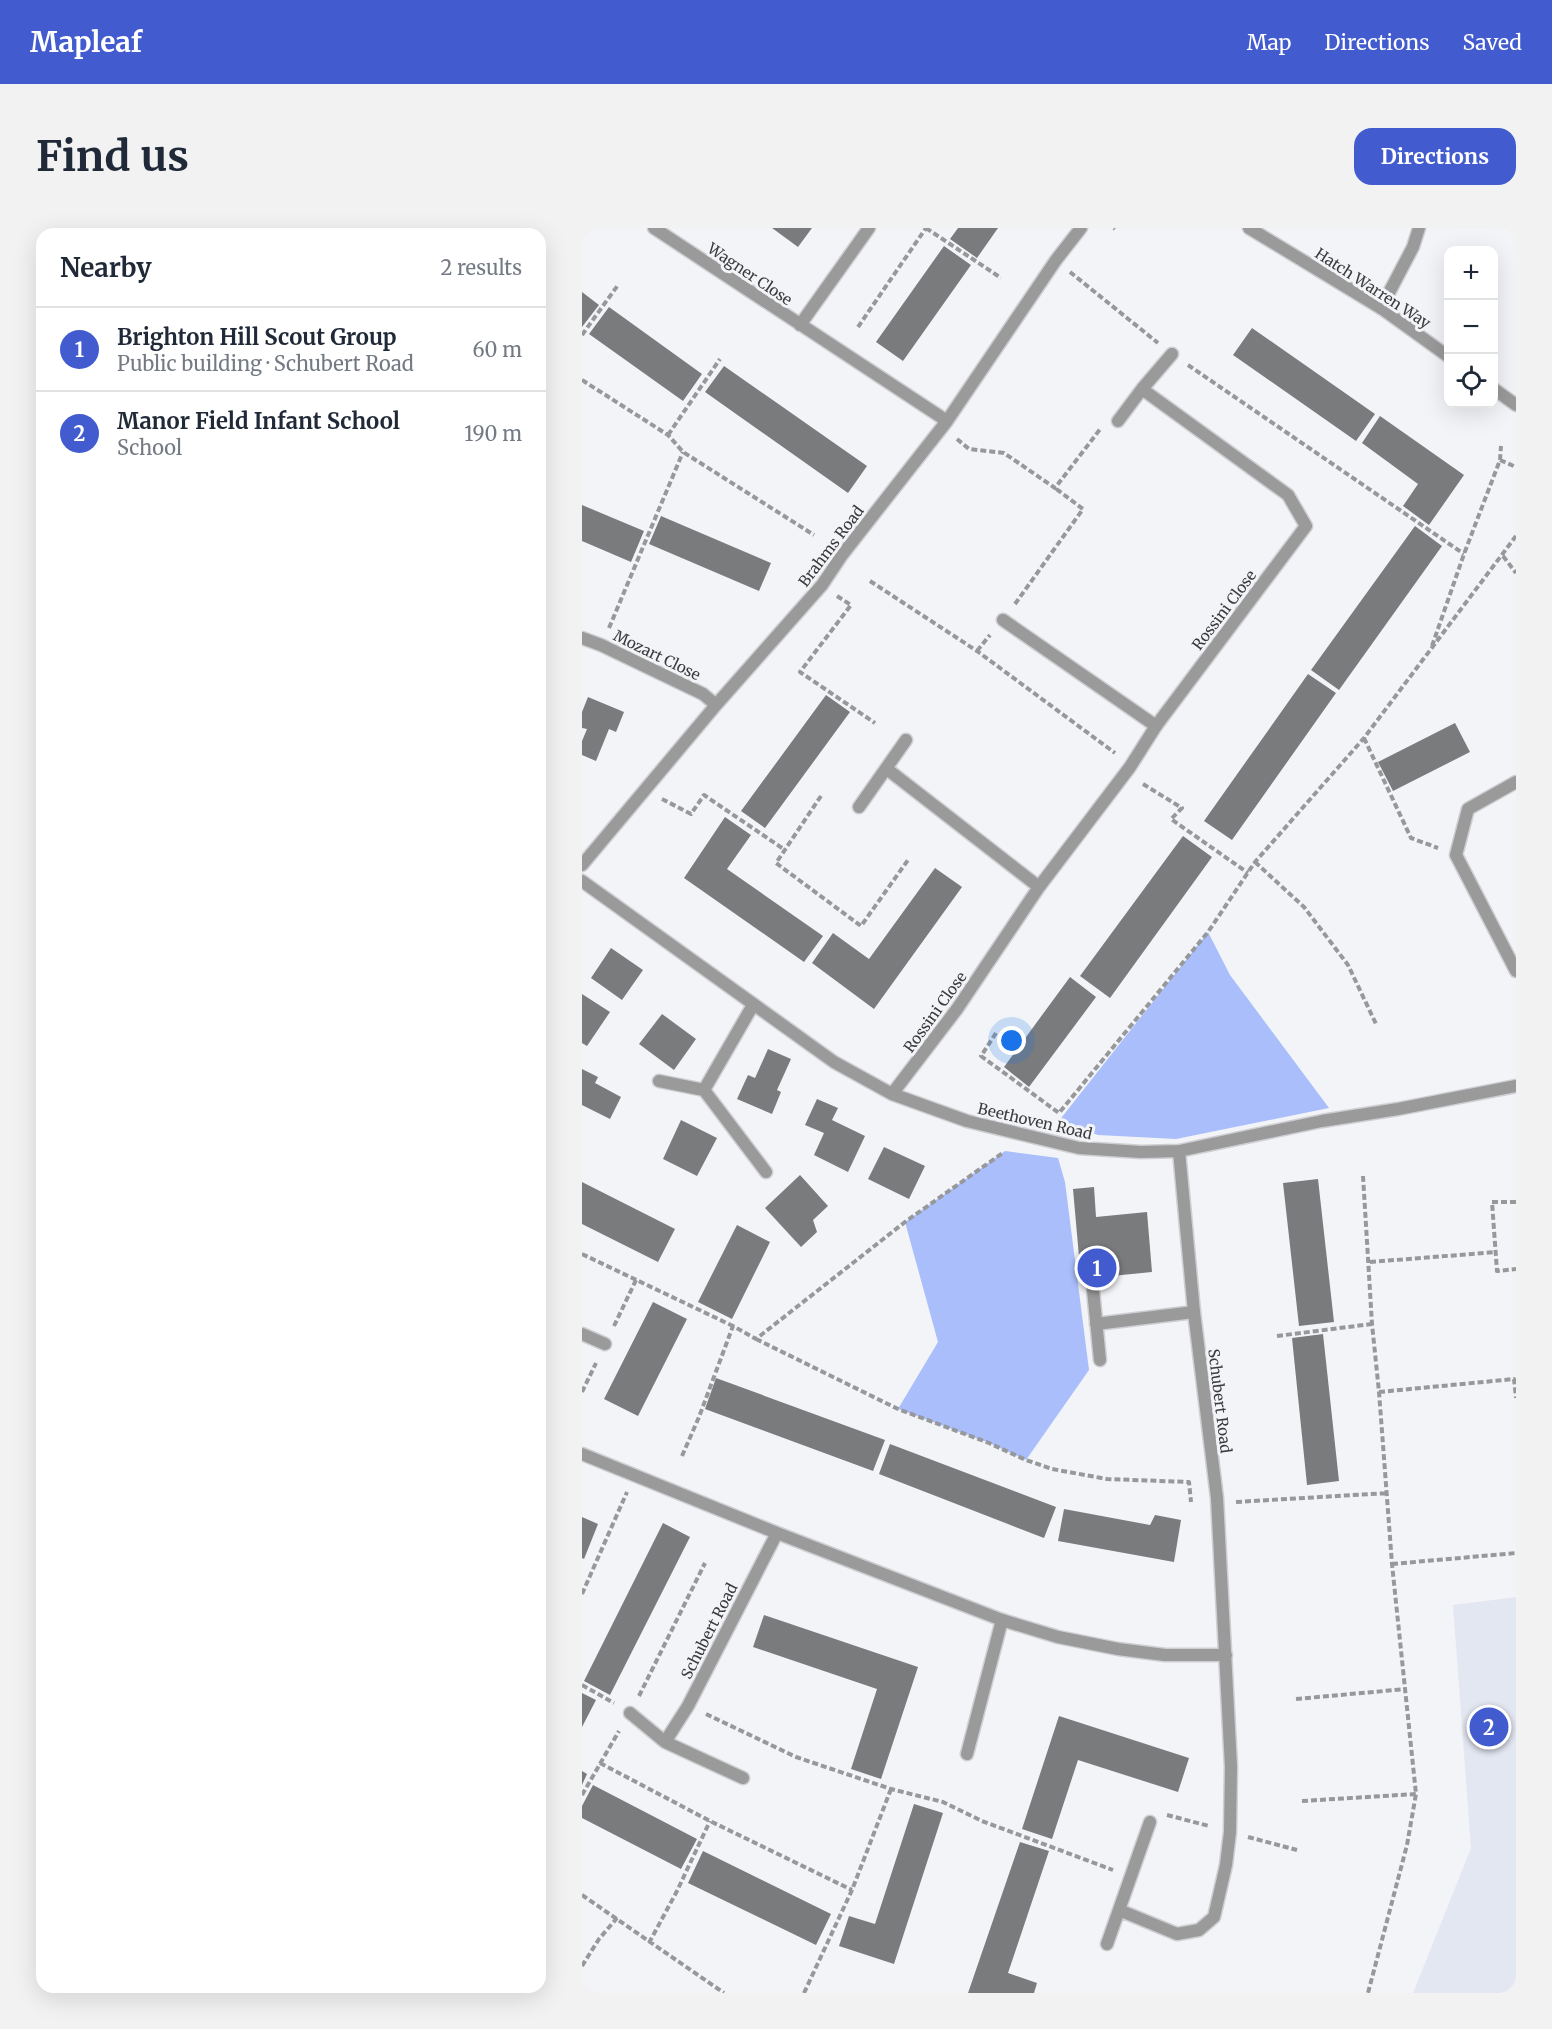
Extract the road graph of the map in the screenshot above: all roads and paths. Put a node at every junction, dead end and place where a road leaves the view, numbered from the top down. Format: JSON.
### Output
{"nodes":[{"id":1,"x":654,"y":228,"type":"edge"},
{"id":2,"x":870,"y":228,"type":"edge"},
{"id":3,"x":926,"y":228,"type":"edge"},
{"id":4,"x":1081,"y":228,"type":"edge"},
{"id":5,"x":1249,"y":228,"type":"edge"},
{"id":6,"x":1419,"y":228,"type":"edge"},
{"id":7,"x":1000,"y":278,"type":"dead end"},
{"id":8,"x":618,"y":285,"type":"dead end"},
{"id":9,"x":1089,"y":287,"type":"dead end"},
{"id":10,"x":1381,"y":309,"type":"junction"},
{"id":11,"x":800,"y":325,"type":"junction"},
{"id":12,"x":858,"y":327,"type":"dead end"},
{"id":13,"x":582,"y":335,"type":"edge"},
{"id":14,"x":1172,"y":354,"type":"junction"},
{"id":15,"x":1445,"y":354,"type":"edge"},
{"id":16,"x":720,"y":359,"type":"dead end"},
{"id":17,"x":582,"y":380,"type":"edge"},
{"id":18,"x":1142,"y":390,"type":"junction"},
{"id":19,"x":1498,"y":392,"type":"edge"},
{"id":20,"x":1516,"y":405,"type":"edge"},
{"id":21,"x":947,"y":421,"type":"junction"},
{"id":22,"x":1118,"y":421,"type":"joint"},
{"id":23,"x":668,"y":435,"type":"junction"},
{"id":24,"x":1501,"y":446,"type":"dead end"},
{"id":25,"x":969,"y":449,"type":"dead end"},
{"id":26,"x":683,"y":452,"type":"junction"},
{"id":27,"x":1500,"y":460,"type":"junction"},
{"id":28,"x":1516,"y":467,"type":"edge"},
{"id":29,"x":1055,"y":488,"type":"junction"},
{"id":30,"x":814,"y":535,"type":"dead end"},
{"id":31,"x":1516,"y":536,"type":"edge"},
{"id":32,"x":1464,"y":554,"type":"junction"},
{"id":33,"x":1503,"y":556,"type":"junction"},
{"id":34,"x":1516,"y":573,"type":"edge"},
{"id":35,"x":870,"y":581,"type":"dead end"},
{"id":36,"x":822,"y":585,"type":"junction"},
{"id":37,"x":1003,"y":620,"type":"joint"},
{"id":38,"x":582,"y":638,"type":"edge"},
{"id":39,"x":601,"y":645,"type":"junction"},
{"id":40,"x":1430,"y":650,"type":"junction"},
{"id":41,"x":716,"y":705,"type":"junction"},
{"id":42,"x":875,"y":723,"type":"dead end"},
{"id":43,"x":1156,"y":726,"type":"junction"},
{"id":44,"x":1364,"y":738,"type":"junction"},
{"id":45,"x":906,"y":740,"type":"dead end"},
{"id":46,"x":1118,"y":755,"type":"dead end"},
{"id":47,"x":887,"y":769,"type":"junction"},
{"id":48,"x":1140,"y":782,"type":"dead end"},
{"id":49,"x":1516,"y":782,"type":"edge"},
{"id":50,"x":645,"y":791,"type":"junction"},
{"id":51,"x":821,"y":796,"type":"dead end"},
{"id":52,"x":859,"y":807,"type":"dead end"},
{"id":53,"x":785,"y":850,"type":"junction"},
{"id":54,"x":1456,"y":855,"type":"junction"},
{"id":55,"x":908,"y":860,"type":"dead end"},
{"id":56,"x":1255,"y":862,"type":"junction"},
{"id":57,"x":582,"y":865,"type":"edge"},
{"id":58,"x":1248,"y":873,"type":"junction"},
{"id":59,"x":582,"y":881,"type":"edge"},
{"id":60,"x":1040,"y":887,"type":"junction"},
{"id":61,"x":1516,"y":971,"type":"edge"},
{"id":62,"x":753,"y":1005,"type":"junction"},
{"id":63,"x":1377,"y":1026,"type":"dead end"},
{"id":64,"x":996,"y":1033,"type":"dead end"},
{"id":65,"x":659,"y":1081,"type":"dead end"},
{"id":66,"x":1516,"y":1086,"type":"edge"},
{"id":67,"x":704,"y":1090,"type":"junction"},
{"id":68,"x":892,"y":1094,"type":"junction"},
{"id":69,"x":1005,"y":1151,"type":"dead end"},
{"id":70,"x":1179,"y":1151,"type":"junction"},
{"id":71,"x":766,"y":1172,"type":"dead end"},
{"id":72,"x":1363,"y":1176,"type":"dead end"},
{"id":73,"x":1516,"y":1202,"type":"edge"},
{"id":74,"x":1497,"y":1252,"type":"junction"},
{"id":75,"x":582,"y":1254,"type":"edge"},
{"id":76,"x":1370,"y":1262,"type":"junction"},
{"id":77,"x":1516,"y":1269,"type":"edge"},
{"id":78,"x":1093,"y":1290,"type":"dead end"},
{"id":79,"x":1194,"y":1312,"type":"junction"},
{"id":80,"x":1096,"y":1324,"type":"junction"},
{"id":81,"x":1372,"y":1324,"type":"junction"},
{"id":82,"x":733,"y":1326,"type":"junction"},
{"id":83,"x":582,"y":1334,"type":"edge"},
{"id":84,"x":1277,"y":1336,"type":"dead end"},
{"id":85,"x":756,"y":1339,"type":"junction"},
{"id":86,"x":605,"y":1344,"type":"dead end"},
{"id":87,"x":1100,"y":1360,"type":"dead end"},
{"id":88,"x":1379,"y":1392,"type":"junction"},
{"id":89,"x":1516,"y":1398,"type":"edge"},
{"id":90,"x":582,"y":1454,"type":"edge"},
{"id":91,"x":682,"y":1456,"type":"dead end"},
{"id":92,"x":628,"y":1489,"type":"dead end"},
{"id":93,"x":1388,"y":1493,"type":"junction"},
{"id":94,"x":1191,"y":1502,"type":"dead end"},
{"id":95,"x":1234,"y":1502,"type":"dead end"},
{"id":96,"x":777,"y":1533,"type":"junction"},
{"id":97,"x":1516,"y":1553,"type":"edge"},
{"id":98,"x":705,"y":1563,"type":"dead end"},
{"id":99,"x":1392,"y":1564,"type":"junction"},
{"id":100,"x":582,"y":1594,"type":"edge"},
{"id":101,"x":1002,"y":1620,"type":"junction"},
{"id":102,"x":1226,"y":1656,"type":"junction"},
{"id":103,"x":582,"y":1685,"type":"edge"},
{"id":104,"x":1406,"y":1689,"type":"junction"},
{"id":105,"x":1296,"y":1699,"type":"dead end"},
{"id":106,"x":688,"y":1706,"type":"junction"},
{"id":107,"x":630,"y":1713,"type":"junction"},
{"id":108,"x":665,"y":1742,"type":"junction"},
{"id":109,"x":967,"y":1754,"type":"dead end"},
{"id":110,"x":600,"y":1763,"type":"junction"},
{"id":111,"x":743,"y":1778,"type":"dead end"},
{"id":112,"x":891,"y":1789,"type":"junction"},
{"id":113,"x":1416,"y":1794,"type":"junction"},
{"id":114,"x":582,"y":1795,"type":"edge"},
{"id":115,"x":1302,"y":1801,"type":"dead end"},
{"id":116,"x":710,"y":1821,"type":"junction"},
{"id":117,"x":1150,"y":1822,"type":"dead end"},
{"id":118,"x":1130,"y":1876,"type":"junction"},
{"id":119,"x":852,"y":1890,"type":"junction"},
{"id":120,"x":582,"y":1895,"type":"edge"},
{"id":121,"x":1119,"y":1910,"type":"junction"},
{"id":122,"x":616,"y":1918,"type":"junction"},
{"id":123,"x":649,"y":1943,"type":"junction"},
{"id":124,"x":1107,"y":1944,"type":"dead end"},
{"id":125,"x":582,"y":1966,"type":"edge"},
{"id":126,"x":724,"y":1993,"type":"edge"},
{"id":127,"x":804,"y":1993,"type":"edge"},
{"id":128,"x":1368,"y":1993,"type":"edge"}],
"edges":[{"from":1,"to":11,"type":"street","name":"Wagner Close"},
{"from":2,"to":11,"type":"street","name":"Wagner Close"},
{"from":3,"to":7,"type":"path"},
{"from":3,"to":12,"type":"path"},
{"from":4,"to":21,"type":"street","name":"Brahms Road"},
{"from":5,"to":10,"type":"street","name":"Hatch Warren Way"},
{"from":6,"to":10,"type":"street"},
{"from":8,"to":13,"type":"path"},
{"from":9,"to":14,"type":"path"},
{"from":10,"to":15,"type":"street","name":"Hatch Warren Way"},
{"from":11,"to":21,"type":"street","name":"Wagner Close"},
{"from":14,"to":18,"type":"street"},
{"from":14,"to":32,"type":"path"},
{"from":16,"to":23,"type":"path"},
{"from":17,"to":23,"type":"path"},
{"from":18,"to":22,"type":"street"},
{"from":18,"to":43,"type":"street","name":"Rossini Close"},
{"from":19,"to":20,"type":"street"},
{"from":21,"to":36,"type":"street","name":"Brahms Road"},
{"from":22,"to":29,"type":"path"},
{"from":23,"to":26,"type":"path"},
{"from":24,"to":27,"type":"path"},
{"from":25,"to":29,"type":"path"},
{"from":26,"to":30,"type":"path"},
{"from":26,"to":39,"type":"path"},
{"from":27,"to":28,"type":"path"},
{"from":27,"to":32,"type":"path"},
{"from":29,"to":37,"type":"path"},
{"from":31,"to":33,"type":"path"},
{"from":32,"to":40,"type":"path"},
{"from":33,"to":34,"type":"path"},
{"from":33,"to":40,"type":"path"},
{"from":35,"to":46,"type":"path"},
{"from":36,"to":41,"type":"street","name":"Brahms Road"},
{"from":36,"to":42,"type":"path"},
{"from":37,"to":43,"type":"street"},
{"from":38,"to":39,"type":"street","name":"Mozart Close"},
{"from":39,"to":41,"type":"street","name":"Mozart Close"},
{"from":40,"to":44,"type":"path"},
{"from":41,"to":50,"type":"street","name":"Brahms Road"},
{"from":43,"to":60,"type":"street","name":"Rossini Close"},
{"from":44,"to":54,"type":"path"},
{"from":44,"to":56,"type":"path"},
{"from":45,"to":47,"type":"street"},
{"from":47,"to":52,"type":"street"},
{"from":47,"to":60,"type":"street"},
{"from":48,"to":58,"type":"path"},
{"from":49,"to":54,"type":"street"},
{"from":50,"to":53,"type":"path"},
{"from":50,"to":57,"type":"street","name":"Brahms Road"},
{"from":51,"to":53,"type":"path"},
{"from":53,"to":55,"type":"path"},
{"from":54,"to":61,"type":"street"},
{"from":56,"to":58,"type":"path"},
{"from":56,"to":63,"type":"path"},
{"from":58,"to":64,"type":"path"},
{"from":59,"to":62,"type":"street","name":"Beethoven Road"},
{"from":60,"to":68,"type":"street","name":"Rossini Close"},
{"from":62,"to":67,"type":"street"},
{"from":62,"to":68,"type":"street","name":"Beethoven Road"},
{"from":65,"to":67,"type":"street"},
{"from":66,"to":70,"type":"street","name":"Beethoven Road"},
{"from":67,"to":71,"type":"street"},
{"from":68,"to":70,"type":"street","name":"Beethoven Road"},
{"from":69,"to":85,"type":"path"},
{"from":70,"to":79,"type":"street","name":"Schubert Road"},
{"from":72,"to":76,"type":"path"},
{"from":73,"to":74,"type":"path"},
{"from":74,"to":76,"type":"path"},
{"from":74,"to":77,"type":"path"},
{"from":75,"to":82,"type":"path"},
{"from":76,"to":81,"type":"path"},
{"from":78,"to":80,"type":"street"},
{"from":79,"to":80,"type":"street"},
{"from":79,"to":102,"type":"street","name":"Schubert Road"},
{"from":80,"to":87,"type":"street"},
{"from":81,"to":84,"type":"path"},
{"from":81,"to":88,"type":"path"},
{"from":82,"to":85,"type":"path"},
{"from":82,"to":91,"type":"path"},
{"from":83,"to":86,"type":"street"},
{"from":85,"to":94,"type":"path"},
{"from":88,"to":89,"type":"path"},
{"from":88,"to":93,"type":"path"},
{"from":90,"to":96,"type":"street"},
{"from":92,"to":100,"type":"path"},
{"from":93,"to":95,"type":"path"},
{"from":93,"to":99,"type":"path"},
{"from":96,"to":101,"type":"street"},
{"from":96,"to":106,"type":"street","name":"Schubert Road"},
{"from":97,"to":99,"type":"path"},
{"from":98,"to":107,"type":"path"},
{"from":99,"to":104,"type":"path"},
{"from":101,"to":102,"type":"street"},
{"from":101,"to":109,"type":"street"},
{"from":102,"to":121,"type":"street","name":"Schubert Road"},
{"from":103,"to":107,"type":"path"},
{"from":104,"to":105,"type":"path"},
{"from":104,"to":113,"type":"path"},
{"from":106,"to":108,"type":"street","name":"Schubert Road"},
{"from":106,"to":112,"type":"path"},
{"from":107,"to":108,"type":"street"},
{"from":107,"to":110,"type":"path"},
{"from":108,"to":111,"type":"street"},
{"from":110,"to":114,"type":"path"},
{"from":110,"to":116,"type":"path"},
{"from":112,"to":118,"type":"path"},
{"from":112,"to":119,"type":"path"},
{"from":113,"to":115,"type":"path"},
{"from":113,"to":128,"type":"path"},
{"from":116,"to":119,"type":"path"},
{"from":116,"to":123,"type":"path"},
{"from":117,"to":118,"type":"street"},
{"from":118,"to":121,"type":"street"},
{"from":119,"to":127,"type":"path"},
{"from":120,"to":122,"type":"path"},
{"from":121,"to":124,"type":"street"},
{"from":122,"to":123,"type":"path"},
{"from":122,"to":125,"type":"path"},
{"from":123,"to":126,"type":"path"}]}
